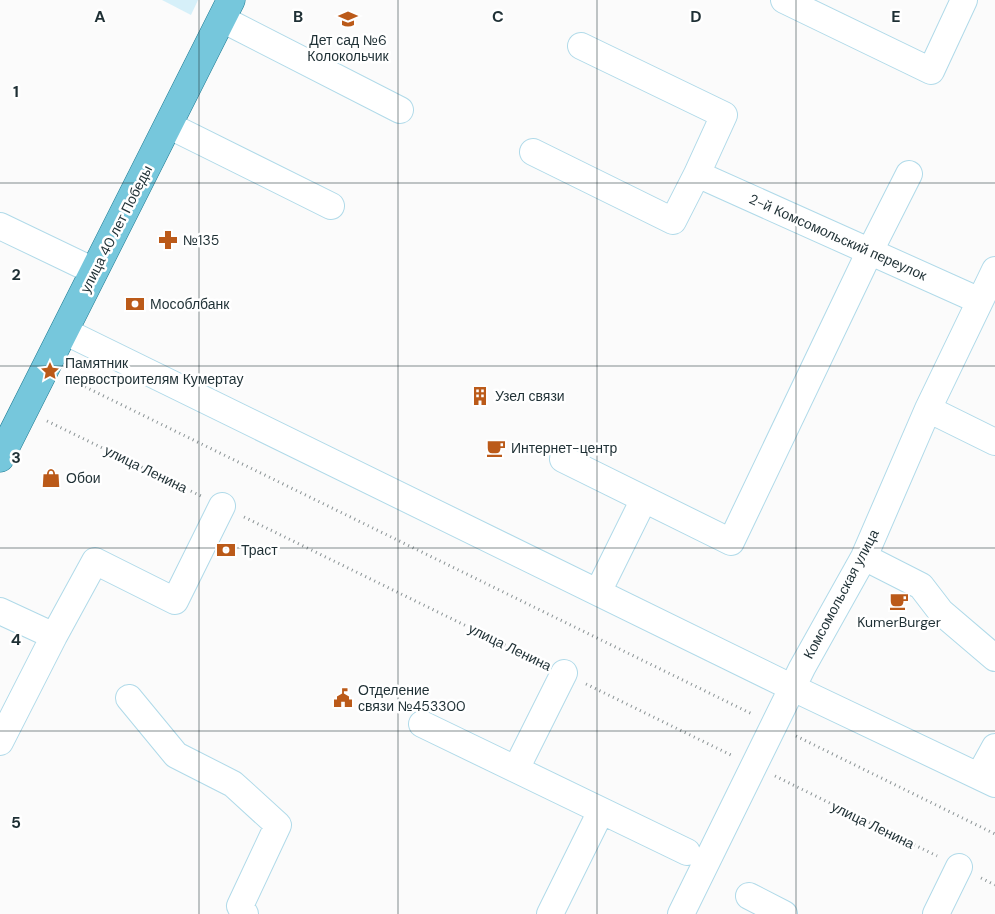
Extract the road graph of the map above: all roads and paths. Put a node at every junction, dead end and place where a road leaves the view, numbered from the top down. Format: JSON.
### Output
{"nodes":[{"id":1,"x":784,"y":0,"type":"edge"},
{"id":2,"x":964,"y":0,"type":"edge"},
{"id":3,"x":227,"y":10,"type":"edge"},
{"id":4,"x":581,"y":46,"type":"dead end"},
{"id":5,"x":400,"y":110,"type":"dead end"},
{"id":6,"x":168,"y":125,"type":"junction"},
{"id":7,"x":533,"y":152,"type":"dead end"},
{"id":8,"x":697,"y":174,"type":"junction"},
{"id":9,"x":909,"y":174,"type":"dead end"},
{"id":10,"x":330,"y":206,"type":"dead end"},
{"id":11,"x":0,"y":226,"type":"edge"},
{"id":12,"x":870,"y":251,"type":"junction"},
{"id":13,"x":995,"y":270,"type":"edge"},
{"id":14,"x":94,"y":271,"type":"junction"},
{"id":15,"x":980,"y":301,"type":"junction"},
{"id":16,"x":64,"y":331,"type":"junction"},
{"id":17,"x":46,"y":367,"type":"junction"},
{"id":18,"x":928,"y":409,"type":"junction"},
{"id":19,"x":24,"y":410,"type":"junction"},
{"id":20,"x":995,"y":442,"type":"edge"},
{"id":21,"x":0,"y":458,"type":"edge"},
{"id":22,"x":563,"y":459,"type":"dead end"},
{"id":23,"x":644,"y":499,"type":"junction"},
{"id":24,"x":222,"y":506,"type":"junction"},
{"id":25,"x":864,"y":557,"type":"junction"},
{"id":26,"x":598,"y":592,"type":"junction"},
{"id":27,"x":0,"y":611,"type":"edge"},
{"id":28,"x":54,"y":636,"type":"junction"},
{"id":29,"x":995,"y":658,"type":"edge"},
{"id":30,"x":564,"y":673,"type":"junction"},
{"id":31,"x":792,"y":688,"type":"junction"},
{"id":32,"x":129,"y":698,"type":"dead end"},
{"id":33,"x":422,"y":724,"type":"dead end"},
{"id":34,"x":775,"y":725,"type":"junction"},
{"id":35,"x":0,"y":742,"type":"edge"},
{"id":36,"x":995,"y":746,"type":"edge"},
{"id":37,"x":755,"y":766,"type":"junction"},
{"id":38,"x":516,"y":769,"type":"junction"},
{"id":39,"x":987,"y":780,"type":"edge"},
{"id":40,"x":601,"y":811,"type":"junction"},
{"id":41,"x":995,"y":834,"type":"edge"},
{"id":42,"x":686,"y":852,"type":"dead end"},
{"id":43,"x":960,"y":867,"type":"junction"},
{"id":44,"x":995,"y":885,"type":"edge"},
{"id":45,"x":749,"y":896,"type":"dead end"},
{"id":46,"x":245,"y":914,"type":"edge"},
{"id":47,"x":550,"y":914,"type":"edge"},
{"id":48,"x":682,"y":914,"type":"edge"},
{"id":49,"x":784,"y":914,"type":"edge"},
{"id":50,"x":936,"y":914,"type":"edge"}],
"edges":[{"from":1,"to":2,"type":"street"},
{"from":3,"to":5,"type":"street"},
{"from":3,"to":6,"type":"main road","name":"улица 40 лет Победы"},
{"from":4,"to":8,"type":"street"},
{"from":6,"to":10,"type":"street"},
{"from":6,"to":14,"type":"main road","name":"улица 40 лет Победы"},
{"from":7,"to":8,"type":"street"},
{"from":8,"to":12,"type":"street","name":"2-й Комсомольский переулок"},
{"from":9,"to":12,"type":"street"},
{"from":11,"to":14,"type":"street"},
{"from":12,"to":15,"type":"street","name":"2-й Комсомольский переулок"},
{"from":12,"to":23,"type":"street"},
{"from":13,"to":15,"type":"street","name":"Комсомольская улица"},
{"from":14,"to":16,"type":"main road","name":"улица 40 лет Победы"},
{"from":15,"to":18,"type":"street","name":"Комсомольская улица"},
{"from":16,"to":17,"type":"main road","name":"улица 40 лет Победы"},
{"from":16,"to":26,"type":"street"},
{"from":17,"to":19,"type":"main road","name":"улица 40 лет Победы"},
{"from":17,"to":34,"type":"path"},
{"from":18,"to":20,"type":"street"},
{"from":18,"to":25,"type":"street","name":"Комсомольская улица"},
{"from":19,"to":21,"type":"main road","name":"улица 40 лет Победы"},
{"from":19,"to":24,"type":"path","name":"улица Ленина"},
{"from":22,"to":23,"type":"street"},
{"from":23,"to":26,"type":"street"},
{"from":24,"to":28,"type":"street"},
{"from":24,"to":30,"type":"path","name":"улица Ленина"},
{"from":25,"to":29,"type":"street"},
{"from":25,"to":31,"type":"street","name":"Комсомольская улица"},
{"from":26,"to":31,"type":"street"},
{"from":27,"to":28,"type":"street"},
{"from":28,"to":35,"type":"street"},
{"from":30,"to":37,"type":"path","name":"улица Ленина"},
{"from":30,"to":38,"type":"street"},
{"from":31,"to":34,"type":"street","name":"Комсомольская улица"},
{"from":31,"to":39,"type":"street"},
{"from":32,"to":46,"type":"street"},
{"from":33,"to":38,"type":"street"},
{"from":34,"to":37,"type":"street","name":"Комсомольская улица"},
{"from":34,"to":41,"type":"path"},
{"from":36,"to":39,"type":"street"},
{"from":37,"to":43,"type":"path","name":"улица Ленина"},
{"from":37,"to":48,"type":"street","name":"Комсомольская улица"},
{"from":38,"to":40,"type":"street"},
{"from":40,"to":42,"type":"street"},
{"from":40,"to":47,"type":"street"},
{"from":43,"to":44,"type":"path","name":"улица Ленина"},
{"from":43,"to":50,"type":"street"},
{"from":45,"to":49,"type":"street"}]}
